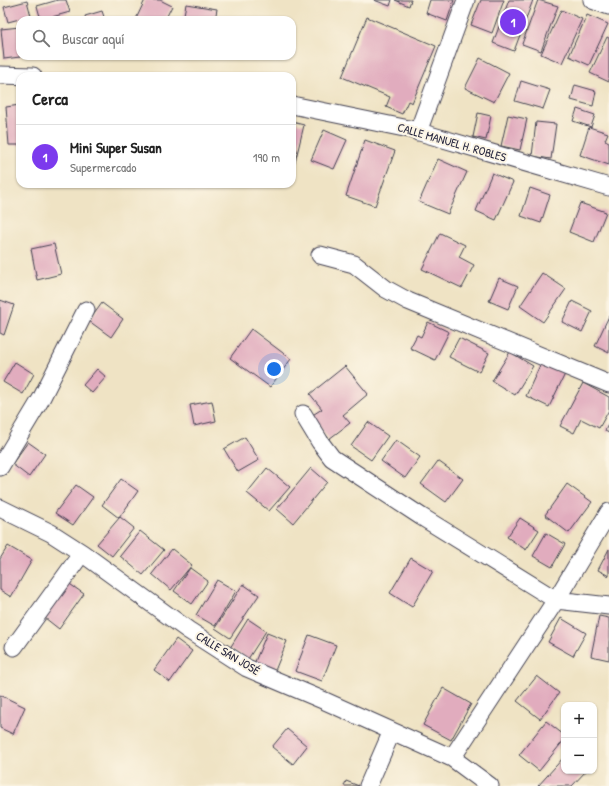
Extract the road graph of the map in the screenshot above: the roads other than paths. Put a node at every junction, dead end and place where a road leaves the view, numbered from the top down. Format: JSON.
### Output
{"nodes":[{"id":1,"x":466,"y":0,"type":"edge"},
{"id":2,"x":592,"y":0,"type":"edge"},
{"id":3,"x":609,"y":6,"type":"edge"},
{"id":4,"x":0,"y":75,"type":"edge"},
{"id":5,"x":16,"y":75,"type":"edge"},
{"id":6,"x":296,"y":106,"type":"edge"},
{"id":7,"x":418,"y":132,"type":"junction"},
{"id":8,"x":609,"y":188,"type":"edge"},
{"id":9,"x":320,"y":255,"type":"dead end"},
{"id":10,"x":86,"y":310,"type":"dead end"},
{"id":11,"x":609,"y":384,"type":"edge"},
{"id":12,"x":303,"y":414,"type":"dead end"},
{"id":13,"x":0,"y":468,"type":"edge"},
{"id":14,"x":0,"y":508,"type":"edge"},
{"id":15,"x":609,"y":512,"type":"edge"},
{"id":16,"x":82,"y":553,"type":"junction"},
{"id":17,"x":556,"y":600,"type":"junction"},
{"id":18,"x":609,"y":606,"type":"edge"},
{"id":19,"x":14,"y":647,"type":"dead end"},
{"id":20,"x":392,"y":731,"type":"junction"},
{"id":21,"x":452,"y":758,"type":"junction"},
{"id":22,"x":368,"y":786,"type":"edge"},
{"id":23,"x":490,"y":786,"type":"edge"}],
"edges":[{"from":1,"to":7,"type":"street"},
{"from":2,"to":3,"type":"street"},
{"from":4,"to":5,"type":"street"},
{"from":6,"to":7,"type":"street","name":"CALLE MANUEL H. ROBLES"},
{"from":7,"to":8,"type":"street","name":"CALLE MANUEL H. ROBLES"},
{"from":9,"to":11,"type":"street"},
{"from":10,"to":13,"type":"street"},
{"from":12,"to":17,"type":"street"},
{"from":14,"to":16,"type":"street","name":"CALLE SAN JOSÉ"},
{"from":15,"to":17,"type":"street"},
{"from":16,"to":19,"type":"street"},
{"from":16,"to":20,"type":"street","name":"CALLE SAN JOSÉ"},
{"from":17,"to":18,"type":"street"},
{"from":17,"to":21,"type":"street"},
{"from":20,"to":21,"type":"street","name":"CALLE SAN JOSÉ"},
{"from":20,"to":22,"type":"street"},
{"from":21,"to":23,"type":"street","name":"CALLE SAN JOSÉ"}]}
